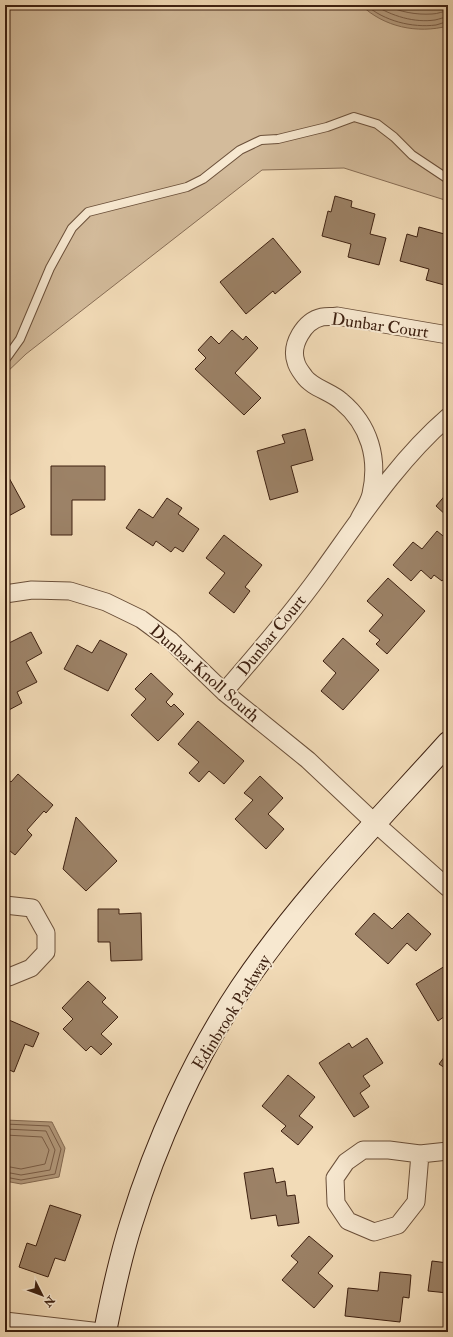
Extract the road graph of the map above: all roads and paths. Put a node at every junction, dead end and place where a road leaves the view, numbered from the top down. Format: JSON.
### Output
{"nodes":[{"id":1,"x":448,"y":178,"type":"edge"},
{"id":2,"x":448,"y":334,"type":"edge"},
{"id":3,"x":5,"y":360,"type":"edge"},
{"id":4,"x":448,"y":417,"type":"edge"},
{"id":5,"x":359,"y":519,"type":"junction"},
{"id":6,"x":5,"y":594,"type":"edge"},
{"id":7,"x":224,"y":692,"type":"junction"},
{"id":8,"x":448,"y":743,"type":"edge"},
{"id":9,"x":375,"y":823,"type":"junction"},
{"id":10,"x":448,"y":888,"type":"edge"},
{"id":11,"x":5,"y":905,"type":"edge"},
{"id":12,"x":5,"y":976,"type":"edge"},
{"id":13,"x":448,"y":1151,"type":"edge"},
{"id":14,"x":420,"y":1154,"type":"junction"},
{"id":15,"x":5,"y":1321,"type":"edge"},
{"id":16,"x":102,"y":1332,"type":"edge"},
{"id":17,"x":105,"y":1332,"type":"edge"}],
"edges":[{"from":1,"to":3,"type":"lane"},
{"from":2,"to":5,"type":"street","name":"Dunbar Court"},
{"from":4,"to":5,"type":"street","name":"Dunbar Court"},
{"from":5,"to":7,"type":"street","name":"Dunbar Court"},
{"from":6,"to":7,"type":"street","name":"Dunbar Knoll South"},
{"from":7,"to":9,"type":"street","name":"Dunbar Knoll South"},
{"from":8,"to":9,"type":"street","name":"Edinbrook Parkway"},
{"from":9,"to":10,"type":"street","name":"Dunbar Knoll South"},
{"from":9,"to":17,"type":"street","name":"Edinbrook Parkway"},
{"from":11,"to":12,"type":"street"},
{"from":13,"to":14,"type":"street"},
{"from":14,"to":14,"type":"street"},
{"from":15,"to":16,"type":"street"}]}
